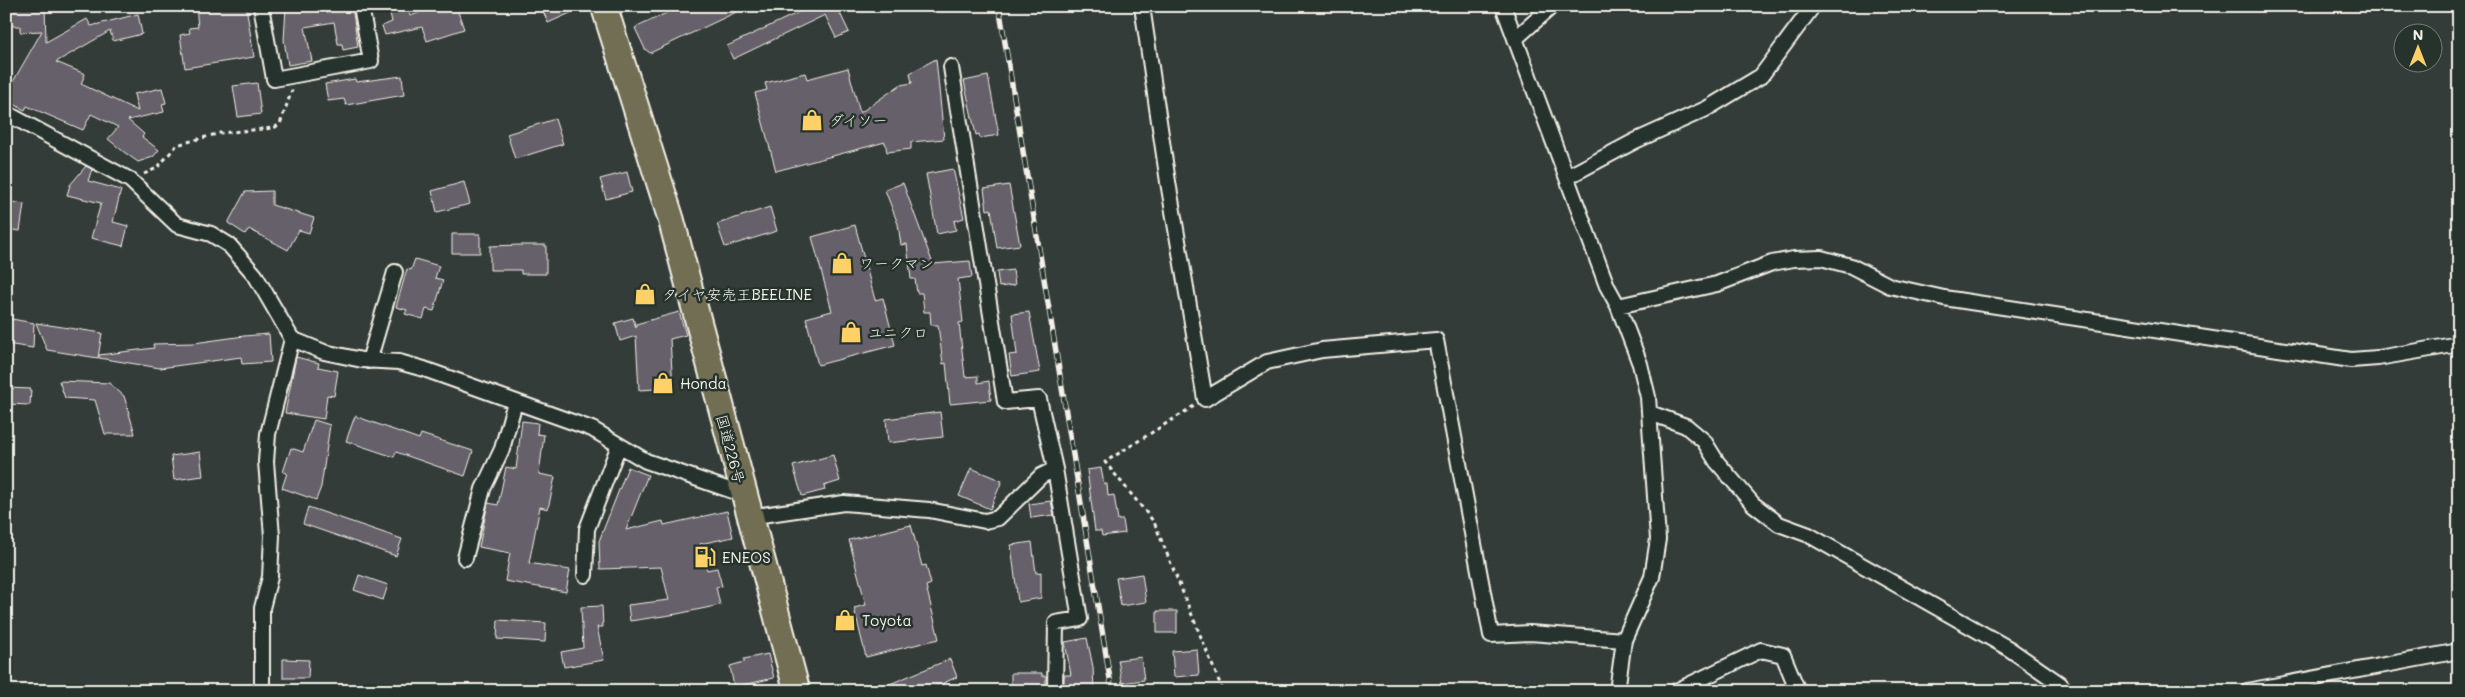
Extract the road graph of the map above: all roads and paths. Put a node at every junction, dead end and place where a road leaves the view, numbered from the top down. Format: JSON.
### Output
{"nodes":[{"id":1,"x":261,"y":6,"type":"edge"},
{"id":2,"x":361,"y":6,"type":"edge"},
{"id":3,"x":604,"y":6,"type":"edge"},
{"id":4,"x":1142,"y":6,"type":"edge"},
{"id":5,"x":1503,"y":6,"type":"edge"},
{"id":6,"x":1552,"y":6,"type":"edge"},
{"id":7,"x":1813,"y":6,"type":"edge"},
{"id":8,"x":1515,"y":39,"type":"junction"},
{"id":9,"x":951,"y":67,"type":"dead end"},
{"id":10,"x":298,"y":75,"type":"junction"},
{"id":11,"x":6,"y":113,"type":"edge"},
{"id":12,"x":1567,"y":177,"type":"junction"},
{"id":13,"x":130,"y":180,"type":"junction"},
{"id":14,"x":395,"y":272,"type":"dead end"},
{"id":15,"x":1618,"y":306,"type":"junction"},
{"id":16,"x":292,"y":339,"type":"junction"},
{"id":17,"x":2459,"y":344,"type":"edge"},
{"id":18,"x":369,"y":360,"type":"junction"},
{"id":19,"x":1205,"y":399,"type":"junction"},
{"id":20,"x":515,"y":402,"type":"junction"},
{"id":21,"x":1650,"y":413,"type":"junction"},
{"id":22,"x":619,"y":445,"type":"junction"},
{"id":23,"x":1055,"y":469,"type":"junction"},
{"id":24,"x":747,"y":506,"type":"junction"},
{"id":25,"x":465,"y":558,"type":"dead end"},
{"id":26,"x":585,"y":575,"type":"dead end"},
{"id":27,"x":1624,"y":640,"type":"junction"},
{"id":28,"x":2459,"y":651,"type":"edge"},
{"id":29,"x":262,"y":691,"type":"edge"},
{"id":30,"x":797,"y":691,"type":"edge"},
{"id":31,"x":1055,"y":691,"type":"edge"},
{"id":32,"x":1223,"y":691,"type":"edge"},
{"id":33,"x":1617,"y":691,"type":"edge"},
{"id":34,"x":1676,"y":691,"type":"edge"},
{"id":35,"x":1798,"y":691,"type":"edge"},
{"id":36,"x":2066,"y":691,"type":"edge"},
{"id":37,"x":2247,"y":691,"type":"edge"}],
"edges":[{"from":1,"to":10,"type":"street"},
{"from":2,"to":10,"type":"street"},
{"from":3,"to":24,"type":"highway","name":"国道226号"},
{"from":4,"to":19,"type":"street"},
{"from":5,"to":8,"type":"street"},
{"from":6,"to":8,"type":"street"},
{"from":7,"to":12,"type":"street"},
{"from":8,"to":12,"type":"street"},
{"from":9,"to":23,"type":"street"},
{"from":10,"to":13,"type":"path"},
{"from":11,"to":13,"type":"street"},
{"from":12,"to":15,"type":"street"},
{"from":13,"to":16,"type":"street"},
{"from":14,"to":18,"type":"street"},
{"from":15,"to":17,"type":"street"},
{"from":15,"to":21,"type":"street"},
{"from":16,"to":18,"type":"street"},
{"from":16,"to":29,"type":"street"},
{"from":18,"to":20,"type":"street"},
{"from":19,"to":27,"type":"street"},
{"from":19,"to":32,"type":"path"},
{"from":20,"to":22,"type":"street"},
{"from":20,"to":25,"type":"street"},
{"from":21,"to":27,"type":"street"},
{"from":21,"to":36,"type":"street"},
{"from":22,"to":24,"type":"street"},
{"from":22,"to":26,"type":"street"},
{"from":23,"to":24,"type":"street"},
{"from":23,"to":31,"type":"street"},
{"from":24,"to":30,"type":"highway","name":"国道226号"},
{"from":27,"to":33,"type":"street"},
{"from":28,"to":37,"type":"street"},
{"from":34,"to":35,"type":"street"}]}
